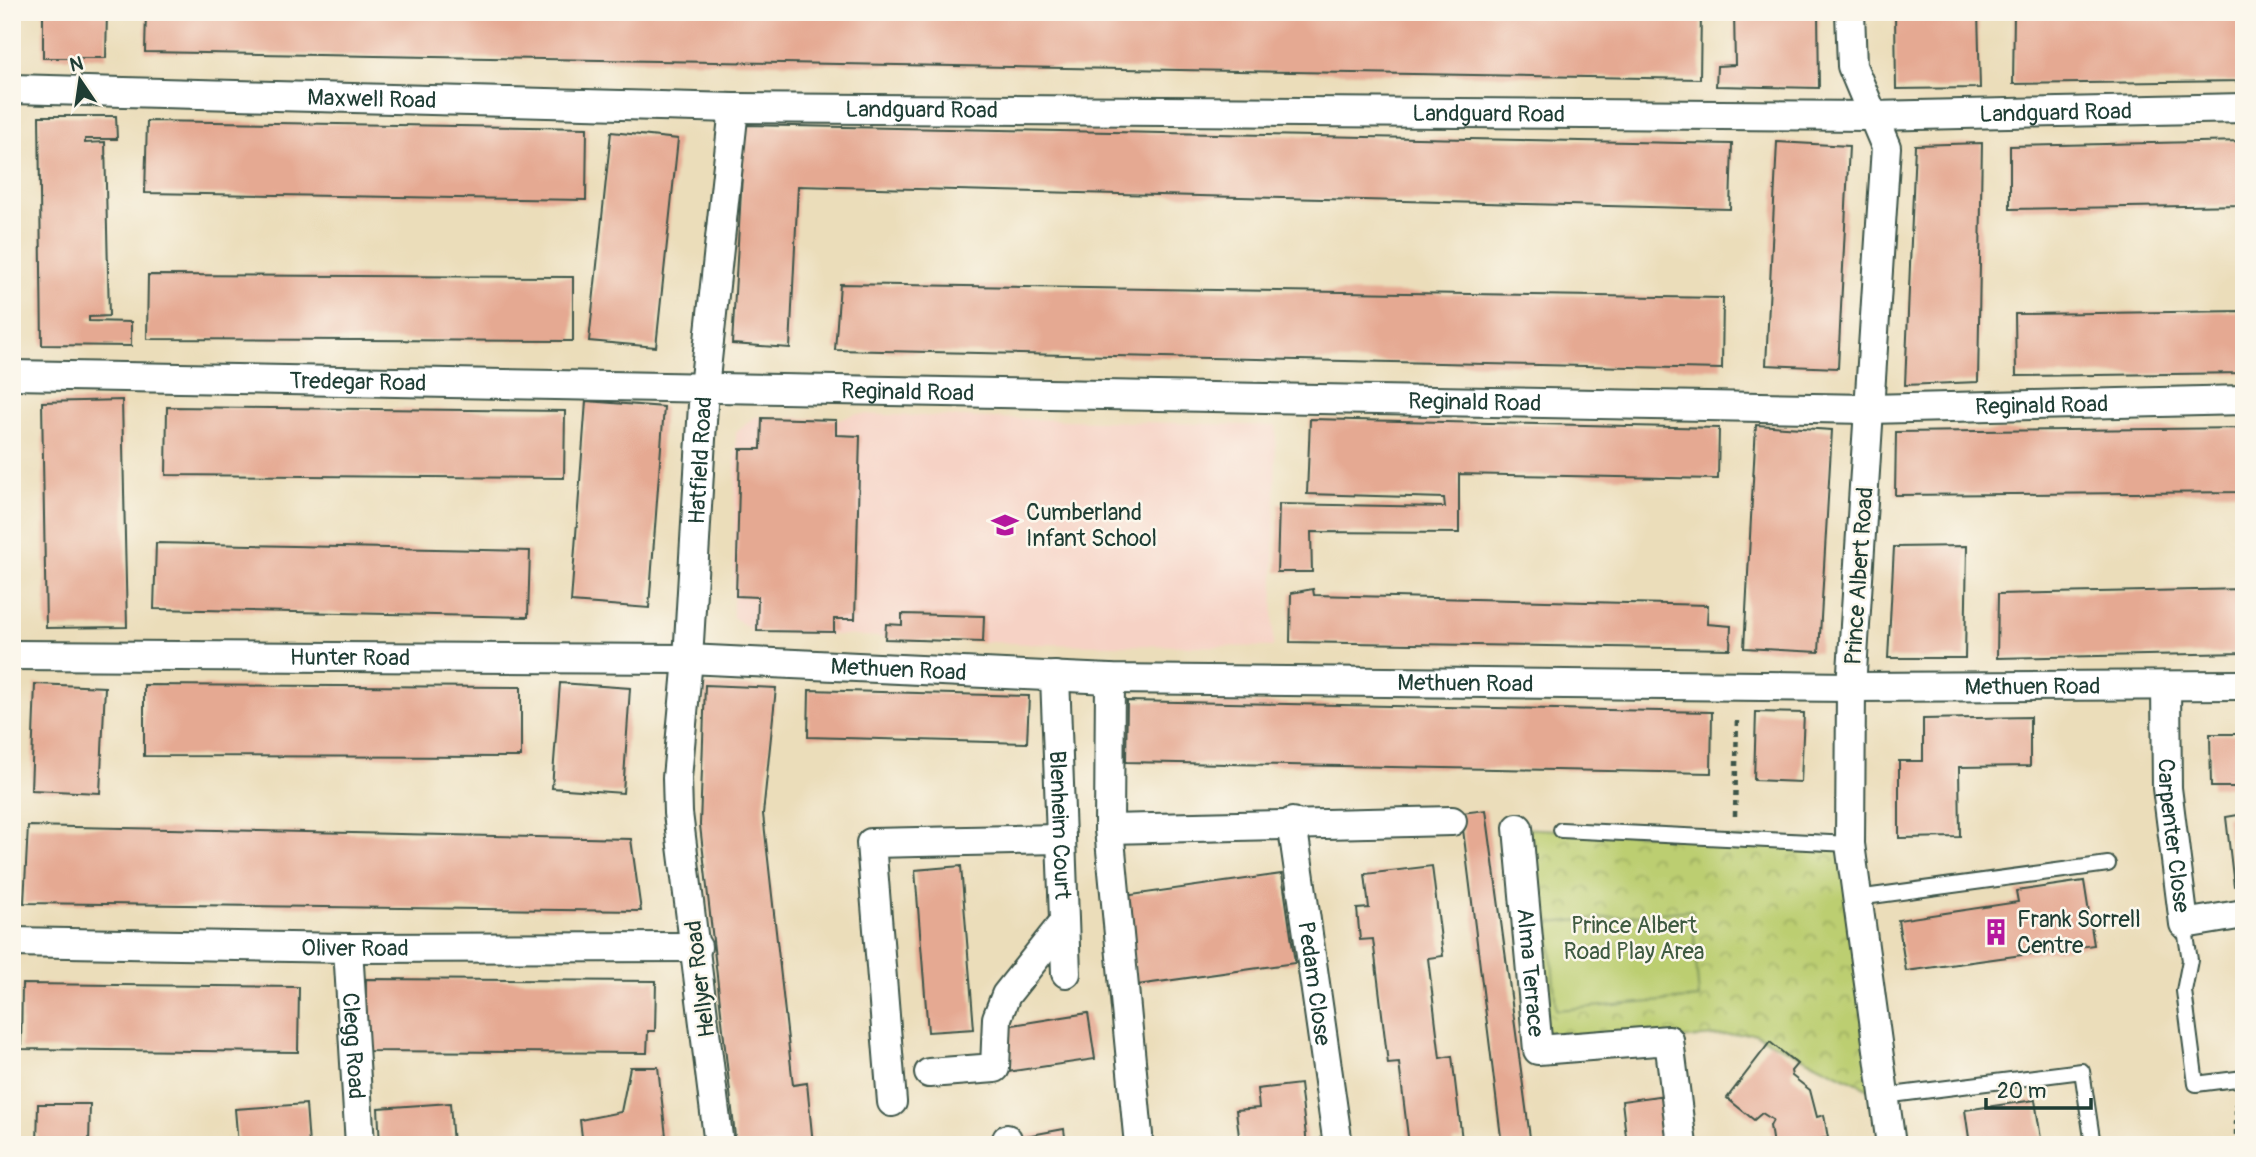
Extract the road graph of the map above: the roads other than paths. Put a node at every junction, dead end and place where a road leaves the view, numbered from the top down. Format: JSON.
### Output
{"nodes":[{"id":1,"x":1850,"y":12,"type":"edge"},
{"id":2,"x":12,"y":89,"type":"edge"},
{"id":3,"x":734,"y":108,"type":"junction"},
{"id":4,"x":2244,"y":108,"type":"edge"},
{"id":5,"x":1872,"y":116,"type":"junction"},
{"id":6,"x":12,"y":375,"type":"edge"},
{"id":7,"x":704,"y":388,"type":"junction"},
{"id":8,"x":2244,"y":400,"type":"edge"},
{"id":9,"x":1869,"y":409,"type":"junction"},
{"id":10,"x":12,"y":655,"type":"edge"},
{"id":11,"x":688,"y":659,"type":"junction"},
{"id":12,"x":1055,"y":676,"type":"junction"},
{"id":13,"x":1110,"y":679,"type":"junction"},
{"id":14,"x":2244,"y":685,"type":"edge"},
{"id":15,"x":1851,"y":687,"type":"junction"},
{"id":16,"x":2166,"y":687,"type":"junction"},
{"id":17,"x":678,"y":813,"type":"joint"},
{"id":18,"x":1452,"y":821,"type":"dead end"},
{"id":19,"x":1292,"y":822,"type":"junction"},
{"id":20,"x":1518,"y":828,"type":"dead end"},
{"id":21,"x":1109,"y":829,"type":"junction"},
{"id":22,"x":1561,"y":830,"type":"dead end"},
{"id":23,"x":1061,"y":839,"type":"junction"},
{"id":24,"x":1850,"y":844,"type":"junction"},
{"id":25,"x":2108,"y":864,"type":"dead end"},
{"id":26,"x":1857,"y":898,"type":"junction"},
{"id":27,"x":2244,"y":914,"type":"edge"},
{"id":28,"x":1064,"y":922,"type":"junction"},
{"id":29,"x":2183,"y":923,"type":"junction"},
{"id":30,"x":12,"y":942,"type":"edge"},
{"id":31,"x":696,"y":947,"type":"junction"},
{"id":32,"x":348,"y":948,"type":"junction"},
{"id":33,"x":1066,"y":973,"type":"dead end"},
{"id":34,"x":929,"y":1073,"type":"dead end"},
{"id":35,"x":2240,"y":1079,"type":"edge"},
{"id":36,"x":1884,"y":1097,"type":"junction"},
{"id":37,"x":892,"y":1102,"type":"dead end"},
{"id":38,"x":1139,"y":1135,"type":"dead end"},
{"id":39,"x":360,"y":1145,"type":"edge"},
{"id":40,"x":719,"y":1145,"type":"edge"},
{"id":41,"x":1338,"y":1145,"type":"edge"},
{"id":42,"x":1682,"y":1145,"type":"edge"},
{"id":43,"x":1891,"y":1145,"type":"edge"},
{"id":44,"x":2093,"y":1145,"type":"edge"}],
"edges":[{"from":1,"to":5,"type":"street","name":"Prince Albert Road"},
{"from":2,"to":3,"type":"street","name":"Maxwell Road"},
{"from":3,"to":5,"type":"street","name":"Landguard Road"},
{"from":3,"to":7,"type":"street","name":"Hatfield Road"},
{"from":4,"to":5,"type":"street","name":"Landguard Road"},
{"from":5,"to":9,"type":"street","name":"Prince Albert Road"},
{"from":6,"to":7,"type":"street","name":"Tredegar Road"},
{"from":7,"to":9,"type":"street","name":"Reginald Road"},
{"from":7,"to":11,"type":"street","name":"Hatfield Road"},
{"from":8,"to":9,"type":"street","name":"Reginald Road"},
{"from":9,"to":15,"type":"street","name":"Prince Albert Road"},
{"from":10,"to":11,"type":"street","name":"Hunter Road"},
{"from":11,"to":12,"type":"street","name":"Methuen Road"},
{"from":11,"to":17,"type":"street","name":"Hatfield Road"},
{"from":12,"to":13,"type":"street","name":"Methuen Road"},
{"from":12,"to":23,"type":"street","name":"Blenheim Court"},
{"from":13,"to":15,"type":"street","name":"Methuen Road"},
{"from":13,"to":21,"type":"street"},
{"from":14,"to":16,"type":"street","name":"Methuen Road"},
{"from":15,"to":16,"type":"street","name":"Methuen Road"},
{"from":15,"to":24,"type":"street","name":"Prince Albert Road"},
{"from":16,"to":29,"type":"street","name":"Carpenter Close"},
{"from":17,"to":31,"type":"street","name":"Hellyer Road"},
{"from":18,"to":19,"type":"street"},
{"from":19,"to":21,"type":"street"},
{"from":19,"to":41,"type":"street","name":"Pedam Close"},
{"from":20,"to":42,"type":"street","name":"Alma Terrace"},
{"from":21,"to":38,"type":"street"},
{"from":22,"to":24,"type":"lane"},
{"from":23,"to":28,"type":"street","name":"Blenheim Court"},
{"from":23,"to":37,"type":"street"},
{"from":24,"to":26,"type":"street","name":"Prince Albert Road"},
{"from":25,"to":26,"type":"lane"},
{"from":26,"to":36,"type":"street","name":"Prince Albert Road"},
{"from":27,"to":29,"type":"street","name":"Carpenter Close"},
{"from":28,"to":33,"type":"street","name":"Blenheim Court"},
{"from":28,"to":34,"type":"street"},
{"from":29,"to":35,"type":"lane"},
{"from":30,"to":32,"type":"street","name":"Oliver Road"},
{"from":31,"to":32,"type":"street","name":"Oliver Road"},
{"from":31,"to":40,"type":"street","name":"Hellyer Road"},
{"from":32,"to":39,"type":"street","name":"Clegg Road"},
{"from":36,"to":43,"type":"street","name":"Prince Albert Road"},
{"from":36,"to":44,"type":"lane"}]}
